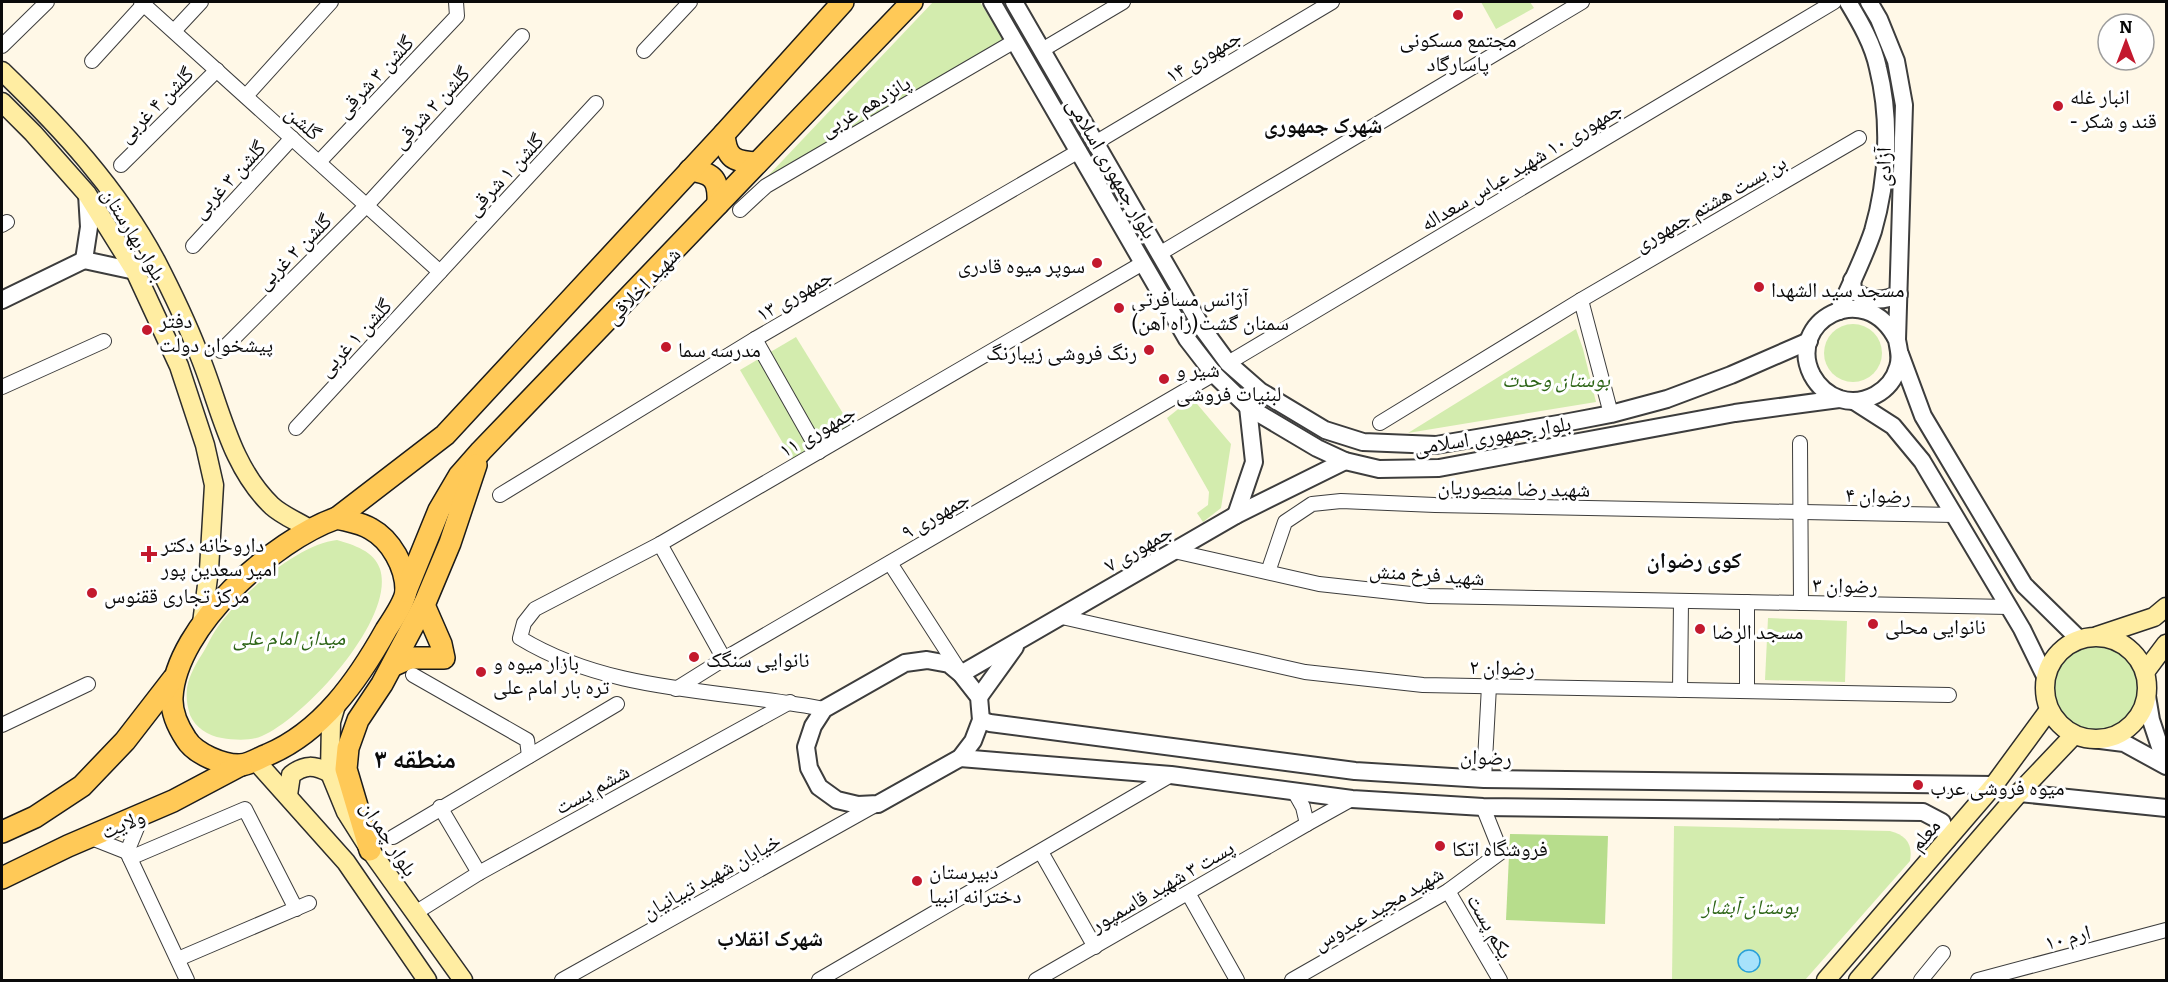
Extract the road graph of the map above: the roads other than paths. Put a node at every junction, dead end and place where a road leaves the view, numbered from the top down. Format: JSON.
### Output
{"nodes":[{"id":1,"x":47,"y":2,"type":"edge"},
{"id":2,"x":201,"y":2,"type":"edge"},
{"id":3,"x":332,"y":2,"type":"edge"},
{"id":4,"x":456,"y":2,"type":"edge"},
{"id":5,"x":690,"y":2,"type":"edge"},
{"id":6,"x":843,"y":2,"type":"edge"},
{"id":7,"x":912,"y":2,"type":"edge"},
{"id":8,"x":992,"y":2,"type":"edge"},
{"id":9,"x":1014,"y":2,"type":"edge"},
{"id":10,"x":1123,"y":2,"type":"edge"},
{"id":11,"x":1332,"y":2,"type":"edge"},
{"id":12,"x":1582,"y":2,"type":"edge"},
{"id":13,"x":1834,"y":2,"type":"edge"},
{"id":14,"x":1848,"y":2,"type":"edge"},
{"id":15,"x":1869,"y":2,"type":"edge"},
{"id":16,"x":143,"y":3,"type":"edge"},
{"id":17,"x":174,"y":31,"type":"junction"},
{"id":18,"x":522,"y":36,"type":"dead end"},
{"id":19,"x":1015,"y":41,"type":"junction"},
{"id":20,"x":2,"y":46,"type":"edge"},
{"id":21,"x":1041,"y":50,"type":"junction"},
{"id":22,"x":644,"y":51,"type":"dead end"},
{"id":23,"x":92,"y":61,"type":"dead end"},
{"id":24,"x":217,"y":70,"type":"junction"},
{"id":25,"x":2,"y":71,"type":"edge"},
{"id":26,"x":246,"y":96,"type":"junction"},
{"id":27,"x":2,"y":102,"type":"edge"},
{"id":28,"x":596,"y":103,"type":"dead end"},
{"id":29,"x":724,"y":134,"type":"junction"},
{"id":30,"x":292,"y":138,"type":"junction"},
{"id":31,"x":1859,"y":138,"type":"dead end"},
{"id":32,"x":1095,"y":143,"type":"junction"},
{"id":33,"x":1079,"y":151,"type":"junction"},
{"id":34,"x":319,"y":162,"type":"junction"},
{"id":35,"x":757,"y":163,"type":"junction"},
{"id":36,"x":121,"y":165,"type":"dead end"},
{"id":37,"x":690,"y":170,"type":"junction"},
{"id":38,"x":87,"y":194,"type":"junction"},
{"id":39,"x":718,"y":204,"type":"junction"},
{"id":40,"x":367,"y":205,"type":"junction"},
{"id":41,"x":740,"y":210,"type":"dead end"},
{"id":42,"x":192,"y":246,"type":"dead end"},
{"id":43,"x":1159,"y":254,"type":"junction"},
{"id":44,"x":84,"y":260,"type":"junction"},
{"id":45,"x":1143,"y":263,"type":"junction"},
{"id":46,"x":135,"y":271,"type":"junction"},
{"id":47,"x":441,"y":272,"type":"junction"},
{"id":48,"x":1852,"y":280,"type":"junction"},
{"id":49,"x":1899,"y":294,"type":"junction"},
{"id":50,"x":2,"y":300,"type":"edge"},
{"id":51,"x":1581,"y":300,"type":"junction"},
{"id":52,"x":1839,"y":311,"type":"junction"},
{"id":53,"x":755,"y":339,"type":"junction"},
{"id":54,"x":104,"y":341,"type":"dead end"},
{"id":55,"x":1809,"y":341,"type":"junction"},
{"id":56,"x":1899,"y":347,"type":"junction"},
{"id":57,"x":221,"y":351,"type":"dead end"},
{"id":58,"x":1228,"y":363,"type":"junction"},
{"id":59,"x":1214,"y":374,"type":"junction"},
{"id":60,"x":2,"y":387,"type":"edge"},
{"id":61,"x":1847,"y":400,"type":"junction"},
{"id":62,"x":1248,"y":407,"type":"junction"},
{"id":63,"x":1611,"y":414,"type":"junction"},
{"id":64,"x":1380,"y":423,"type":"dead end"},
{"id":65,"x":1564,"y":423,"type":"junction"},
{"id":66,"x":296,"y":429,"type":"dead end"},
{"id":67,"x":1800,"y":443,"type":"dead end"},
{"id":68,"x":1569,"y":444,"type":"junction"},
{"id":69,"x":481,"y":451,"type":"junction"},
{"id":70,"x":819,"y":452,"type":"junction"},
{"id":71,"x":1345,"y":460,"type":"junction"},
{"id":72,"x":501,"y":495,"type":"dead end"},
{"id":73,"x":1801,"y":512,"type":"junction"},
{"id":74,"x":1236,"y":515,"type":"junction"},
{"id":75,"x":1954,"y":515,"type":"junction"},
{"id":76,"x":337,"y":518,"type":"junction"},
{"id":77,"x":311,"y":530,"type":"junction"},
{"id":78,"x":660,"y":544,"type":"junction"},
{"id":79,"x":1174,"y":551,"type":"junction"},
{"id":80,"x":890,"y":563,"type":"junction"},
{"id":81,"x":1268,"y":572,"type":"junction"},
{"id":82,"x":406,"y":591,"type":"junction"},
{"id":83,"x":1681,"y":601,"type":"junction"},
{"id":84,"x":1747,"y":602,"type":"junction"},
{"id":85,"x":1801,"y":603,"type":"junction"},
{"id":86,"x":424,"y":605,"type":"junction"},
{"id":87,"x":2009,"y":607,"type":"junction"},
{"id":88,"x":2160,"y":612,"type":"edge"},
{"id":89,"x":1062,"y":617,"type":"junction"},
{"id":90,"x":202,"y":623,"type":"junction"},
{"id":91,"x":2088,"y":638,"type":"junction"},
{"id":92,"x":1018,"y":642,"type":"junction"},
{"id":93,"x":2166,"y":642,"type":"edge"},
{"id":94,"x":724,"y":659,"type":"junction"},
{"id":95,"x":392,"y":666,"type":"junction"},
{"id":96,"x":2145,"y":672,"type":"junction"},
{"id":97,"x":177,"y":673,"type":"junction"},
{"id":98,"x":961,"y":674,"type":"junction"},
{"id":99,"x":413,"y":675,"type":"dead end"},
{"id":100,"x":2045,"y":676,"type":"junction"},
{"id":101,"x":88,"y":684,"type":"dead end"},
{"id":102,"x":1489,"y":686,"type":"junction"},
{"id":103,"x":676,"y":689,"type":"junction"},
{"id":104,"x":1680,"y":690,"type":"junction"},
{"id":105,"x":1747,"y":691,"type":"junction"},
{"id":106,"x":1949,"y":695,"type":"dead end"},
{"id":107,"x":2147,"y":696,"type":"junction"},
{"id":108,"x":979,"y":697,"type":"junction"},
{"id":109,"x":338,"y":701,"type":"junction"},
{"id":110,"x":790,"y":702,"type":"junction"},
{"id":111,"x":617,"y":704,"type":"dead end"},
{"id":112,"x":824,"y":709,"type":"junction"},
{"id":113,"x":2049,"y":710,"type":"junction"},
{"id":114,"x":981,"y":720,"type":"junction"},
{"id":115,"x":2,"y":725,"type":"edge"},
{"id":116,"x":2083,"y":737,"type":"junction"},
{"id":117,"x":529,"y":756,"type":"junction"},
{"id":118,"x":960,"y":758,"type":"junction"},
{"id":119,"x":248,"y":762,"type":"junction"},
{"id":120,"x":2166,"y":766,"type":"edge"},
{"id":121,"x":330,"y":772,"type":"junction"},
{"id":122,"x":1171,"y":775,"type":"junction"},
{"id":123,"x":1484,"y":779,"type":"junction"},
{"id":124,"x":1994,"y":785,"type":"junction"},
{"id":125,"x":1294,"y":791,"type":"junction"},
{"id":126,"x":2019,"y":794,"type":"junction"},
{"id":127,"x":288,"y":795,"type":"junction"},
{"id":128,"x":1352,"y":799,"type":"junction"},
{"id":129,"x":878,"y":804,"type":"junction"},
{"id":130,"x":441,"y":807,"type":"junction"},
{"id":131,"x":1483,"y":807,"type":"junction"},
{"id":132,"x":2166,"y":808,"type":"edge"},
{"id":133,"x":142,"y":813,"type":"junction"},
{"id":134,"x":1307,"y":824,"type":"junction"},
{"id":135,"x":2,"y":832,"type":"edge"},
{"id":136,"x":89,"y":837,"type":"junction"},
{"id":137,"x":393,"y":837,"type":"dead end"},
{"id":138,"x":1947,"y":840,"type":"junction"},
{"id":139,"x":370,"y":850,"type":"junction"},
{"id":140,"x":1041,"y":852,"type":"junction"},
{"id":141,"x":128,"y":855,"type":"junction"},
{"id":142,"x":479,"y":873,"type":"junction"},
{"id":143,"x":2,"y":878,"type":"edge"},
{"id":144,"x":1448,"y":891,"type":"junction"},
{"id":145,"x":1188,"y":893,"type":"junction"},
{"id":146,"x":415,"y":913,"type":"junction"},
{"id":147,"x":2166,"y":930,"type":"edge"},
{"id":148,"x":1095,"y":947,"type":"junction"},
{"id":149,"x":1943,"y":953,"type":"dead end"},
{"id":150,"x":178,"y":959,"type":"junction"},
{"id":151,"x":565,"y":980,"type":"edge"},
{"id":152,"x":188,"y":981,"type":"edge"},
{"id":153,"x":428,"y":981,"type":"edge"},
{"id":154,"x":464,"y":981,"type":"edge"},
{"id":155,"x":819,"y":981,"type":"edge"},
{"id":156,"x":1036,"y":981,"type":"edge"},
{"id":157,"x":1237,"y":981,"type":"edge"},
{"id":158,"x":1292,"y":981,"type":"edge"},
{"id":159,"x":1500,"y":981,"type":"edge"},
{"id":160,"x":1826,"y":981,"type":"edge"},
{"id":161,"x":1858,"y":981,"type":"edge"},
{"id":162,"x":1921,"y":981,"type":"edge"},
{"id":163,"x":1978,"y":981,"type":"edge"}],
"edges":[{"from":1,"to":20,"type":"street"},
{"from":2,"to":17,"type":"street"},
{"from":3,"to":26,"type":"street"},
{"from":4,"to":34,"type":"street","name":"گلشن ۳ شرقی"},
{"from":5,"to":22,"type":"street"},
{"from":6,"to":29,"type":"main road","name":"شهید اخلاقی"},
{"from":7,"to":35,"type":"main road","name":"شهید اخلاقی"},
{"from":8,"to":19,"type":"street","name":"بلوار جمهوری اسلامی"},
{"from":9,"to":21,"type":"street","name":"بلوار جمهوری اسلامی"},
{"from":10,"to":21,"type":"street"},
{"from":11,"to":32,"type":"street","name":"جمهوری ۱۴"},
{"from":12,"to":43,"type":"street"},
{"from":13,"to":58,"type":"street","name":"جمهوری ۱۰ شهید عباس سعداله"},
{"from":14,"to":48,"type":"street","name":"آزادی"},
{"from":15,"to":49,"type":"street","name":"آزادی"},
{"from":16,"to":17,"type":"street","name":"گلشن"},
{"from":16,"to":23,"type":"street"},
{"from":17,"to":24,"type":"street","name":"گلشن"},
{"from":18,"to":40,"type":"street","name":"گلشن ۲ شرقی"},
{"from":19,"to":33,"type":"street","name":"بلوار جمهوری اسلامی"},
{"from":19,"to":41,"type":"street","name":"پانزدهم غربی"},
{"from":21,"to":32,"type":"street","name":"بلوار جمهوری اسلامی"},
{"from":24,"to":26,"type":"street","name":"گلشن"},
{"from":24,"to":36,"type":"street","name":"گلشن ۴ غربی"},
{"from":25,"to":77,"type":"main road","name":"بلوار بهارستان"},
{"from":26,"to":30,"type":"street","name":"گلشن"},
{"from":27,"to":38,"type":"main road","name":"بلوار بهارستان"},
{"from":28,"to":47,"type":"street","name":"گلشن ۱ شرقی"},
{"from":29,"to":35,"type":"main road"},
{"from":29,"to":37,"type":"main road","name":"شهید اخلاقی"},
{"from":30,"to":34,"type":"street","name":"گلشن"},
{"from":30,"to":42,"type":"street","name":"گلشن ۳ غربی"},
{"from":31,"to":51,"type":"street","name":"بن بست هشتم جمهوری"},
{"from":32,"to":43,"type":"street","name":"بلوار جمهوری اسلامی"},
{"from":33,"to":45,"type":"street","name":"بلوار جمهوری اسلامی"},
{"from":33,"to":53,"type":"street","name":"جمهوری ۱۳"},
{"from":34,"to":40,"type":"street","name":"گلشن"},
{"from":35,"to":39,"type":"main road","name":"شهید اخلاقی"},
{"from":37,"to":39,"type":"main road"},
{"from":37,"to":76,"type":"main road","name":"شهید اخلاقی"},
{"from":38,"to":44,"type":"street"},
{"from":38,"to":46,"type":"main road","name":"بلوار بهارستان"},
{"from":39,"to":69,"type":"main road","name":"شهید اخلاقی"},
{"from":40,"to":47,"type":"street","name":"گلشن"},
{"from":40,"to":57,"type":"street","name":"گلشن ۲ غربی"},
{"from":43,"to":58,"type":"street","name":"بلوار جمهوری اسلامی"},
{"from":44,"to":46,"type":"street"},
{"from":44,"to":50,"type":"street"},
{"from":45,"to":59,"type":"street","name":"بلوار جمهوری اسلامی"},
{"from":45,"to":70,"type":"street","name":"جمهوری ۱۱"},
{"from":46,"to":90,"type":"main road","name":"بلوار بهارستان"},
{"from":47,"to":66,"type":"street","name":"گلشن ۱ غربی"},
{"from":48,"to":49,"type":"street"},
{"from":48,"to":52,"type":"street","name":"آزادی"},
{"from":49,"to":56,"type":"street","name":"آزادی"},
{"from":51,"to":63,"type":"street"},
{"from":51,"to":64,"type":"street","name":"بن بست هشتم جمهوری"},
{"from":52,"to":55,"type":"street"},
{"from":52,"to":56,"type":"street"},
{"from":53,"to":70,"type":"street"},
{"from":53,"to":72,"type":"street","name":"جمهوری ۱۳"},
{"from":54,"to":60,"type":"street"},
{"from":55,"to":61,"type":"street"},
{"from":55,"to":63,"type":"street","name":"بلوار جمهوری اسلامی"},
{"from":56,"to":61,"type":"street"},
{"from":56,"to":91,"type":"street"},
{"from":58,"to":65,"type":"street","name":"بلوار جمهوری اسلامی"},
{"from":59,"to":62,"type":"street","name":"بلوار جمهوری اسلامی"},
{"from":59,"to":80,"type":"street","name":"جمهوری ۹"},
{"from":61,"to":68,"type":"street","name":"بلوار جمهوری اسلامی"},
{"from":61,"to":75,"type":"street"},
{"from":62,"to":71,"type":"street","name":"بلوار جمهوری اسلامی"},
{"from":62,"to":74,"type":"street"},
{"from":63,"to":65,"type":"street","name":"بلوار جمهوری اسلامی"},
{"from":65,"to":68,"type":"street"},
{"from":67,"to":73,"type":"street"},
{"from":68,"to":71,"type":"street","name":"بلوار جمهوری اسلامی"},
{"from":69,"to":82,"type":"main road","name":"شهید اخلاقی"},
{"from":69,"to":86,"type":"main road"},
{"from":70,"to":78,"type":"street","name":"جمهوری ۱۱"},
{"from":71,"to":74,"type":"street","name":"جمهوری ۷"},
{"from":73,"to":75,"type":"street","name":"رضوان ۴"},
{"from":73,"to":81,"type":"street","name":"شهید رضا منصوریان"},
{"from":73,"to":85,"type":"street"},
{"from":74,"to":79,"type":"street","name":"جمهوری ۷"},
{"from":75,"to":87,"type":"street"},
{"from":76,"to":77,"type":"main road","name":"شهید اخلاقی"},
{"from":76,"to":82,"type":"main road"},
{"from":77,"to":90,"type":"main road","name":"شهید اخلاقی"},
{"from":78,"to":94,"type":"street"},
{"from":78,"to":103,"type":"street","name":"جمهوری ۱۱"},
{"from":79,"to":81,"type":"street","name":"شهید فرخ منش"},
{"from":79,"to":89,"type":"street","name":"جمهوری ۷"},
{"from":80,"to":94,"type":"street","name":"جمهوری ۹"},
{"from":80,"to":98,"type":"street"},
{"from":81,"to":83,"type":"street","name":"شهید فرخ منش"},
{"from":82,"to":109,"type":"main road","name":"شهید اخلاقی"},
{"from":83,"to":84,"type":"street","name":"رضوان ۳"},
{"from":83,"to":104,"type":"street"},
{"from":84,"to":85,"type":"street","name":"رضوان ۳"},
{"from":84,"to":105,"type":"street"},
{"from":85,"to":87,"type":"street","name":"رضوان ۳"},
{"from":86,"to":95,"type":"main road"},
{"from":86,"to":95,"type":"main road"},
{"from":87,"to":100,"type":"street"},
{"from":88,"to":91,"type":"main road"},
{"from":88,"to":93,"type":"main road"},
{"from":89,"to":92,"type":"street","name":"جمهوری ۷"},
{"from":89,"to":102,"type":"street","name":"رضوان ۲"},
{"from":90,"to":97,"type":"main road","name":"شهید اخلاقی"},
{"from":91,"to":96,"type":"main road"},
{"from":91,"to":100,"type":"main road"},
{"from":92,"to":98,"type":"street","name":"جمهوری ۷"},
{"from":92,"to":108,"type":"street"},
{"from":93,"to":96,"type":"main road"},
{"from":94,"to":103,"type":"street","name":"جمهوری ۹"},
{"from":95,"to":139,"type":"main road"},
{"from":96,"to":107,"type":"main road"},
{"from":97,"to":119,"type":"main road"},
{"from":97,"to":135,"type":"main road"},
{"from":98,"to":108,"type":"street"},
{"from":98,"to":112,"type":"street"},
{"from":99,"to":117,"type":"street"},
{"from":100,"to":113,"type":"main road"},
{"from":101,"to":115,"type":"street"},
{"from":102,"to":104,"type":"street","name":"رضوان ۲"},
{"from":102,"to":123,"type":"street"},
{"from":103,"to":110,"type":"street"},
{"from":104,"to":105,"type":"street","name":"رضوان ۲"},
{"from":105,"to":106,"type":"street","name":"رضوان ۲"},
{"from":107,"to":116,"type":"main road"},
{"from":107,"to":120,"type":"street"},
{"from":108,"to":114,"type":"street"},
{"from":109,"to":119,"type":"main road","name":"ولایت"},
{"from":109,"to":121,"type":"main road","name":"بلوار چمران"},
{"from":110,"to":112,"type":"street"},
{"from":110,"to":142,"type":"street","name":"ششم پست"},
{"from":111,"to":117,"type":"street"},
{"from":112,"to":129,"type":"street"},
{"from":113,"to":116,"type":"main road"},
{"from":113,"to":124,"type":"main road","name":"معلم"},
{"from":114,"to":118,"type":"street"},
{"from":114,"to":123,"type":"street","name":"رضوان"},
{"from":116,"to":120,"type":"street"},
{"from":116,"to":126,"type":"main road"},
{"from":117,"to":130,"type":"street"},
{"from":118,"to":122,"type":"street"},
{"from":118,"to":129,"type":"street"},
{"from":119,"to":127,"type":"main road"},
{"from":119,"to":133,"type":"main road","name":"ولایت"},
{"from":121,"to":127,"type":"main road"},
{"from":121,"to":139,"type":"main road","name":"بلوار چمران"},
{"from":122,"to":125,"type":"street"},
{"from":122,"to":140,"type":"street"},
{"from":123,"to":124,"type":"street","name":"رضوان"},
{"from":124,"to":138,"type":"main road","name":"معلم"},
{"from":125,"to":128,"type":"street"},
{"from":125,"to":134,"type":"street"},
{"from":126,"to":132,"type":"street"},
{"from":126,"to":161,"type":"main road"},
{"from":127,"to":153,"type":"main road"},
{"from":128,"to":131,"type":"street"},
{"from":128,"to":134,"type":"street","name":"پست ۳ شهید قاسمپور"},
{"from":129,"to":151,"type":"street","name":"خیابان شهید تبیانیان"},
{"from":130,"to":137,"type":"street"},
{"from":130,"to":142,"type":"street"},
{"from":131,"to":138,"type":"street"},
{"from":131,"to":144,"type":"street","name":"شهید مجید عبدوس"},
{"from":133,"to":136,"type":"main road","name":"ولایت"},
{"from":133,"to":141,"type":"street"},
{"from":134,"to":145,"type":"street","name":"پست ۳ شهید قاسمپور"},
{"from":136,"to":141,"type":"street"},
{"from":136,"to":143,"type":"main road","name":"ولایت"},
{"from":138,"to":160,"type":"main road","name":"معلم"},
{"from":139,"to":146,"type":"main road","name":"بلوار چمران"},
{"from":140,"to":148,"type":"street"},
{"from":140,"to":155,"type":"street"},
{"from":141,"to":150,"type":"street"},
{"from":141,"to":150,"type":"street"},
{"from":142,"to":146,"type":"street","name":"ششم پست"},
{"from":144,"to":158,"type":"street","name":"شهید مجید عبدوس"},
{"from":144,"to":159,"type":"street","name":"یکم پست"},
{"from":145,"to":148,"type":"street","name":"پست ۳ شهید قاسمپور"},
{"from":145,"to":157,"type":"street"},
{"from":146,"to":154,"type":"main road","name":"بلوار چمران"},
{"from":147,"to":163,"type":"street","name":"ارم ۱۰"},
{"from":148,"to":156,"type":"street","name":"پست ۳ شهید قاسمپور"},
{"from":149,"to":162,"type":"street"},
{"from":150,"to":152,"type":"street"}]}
